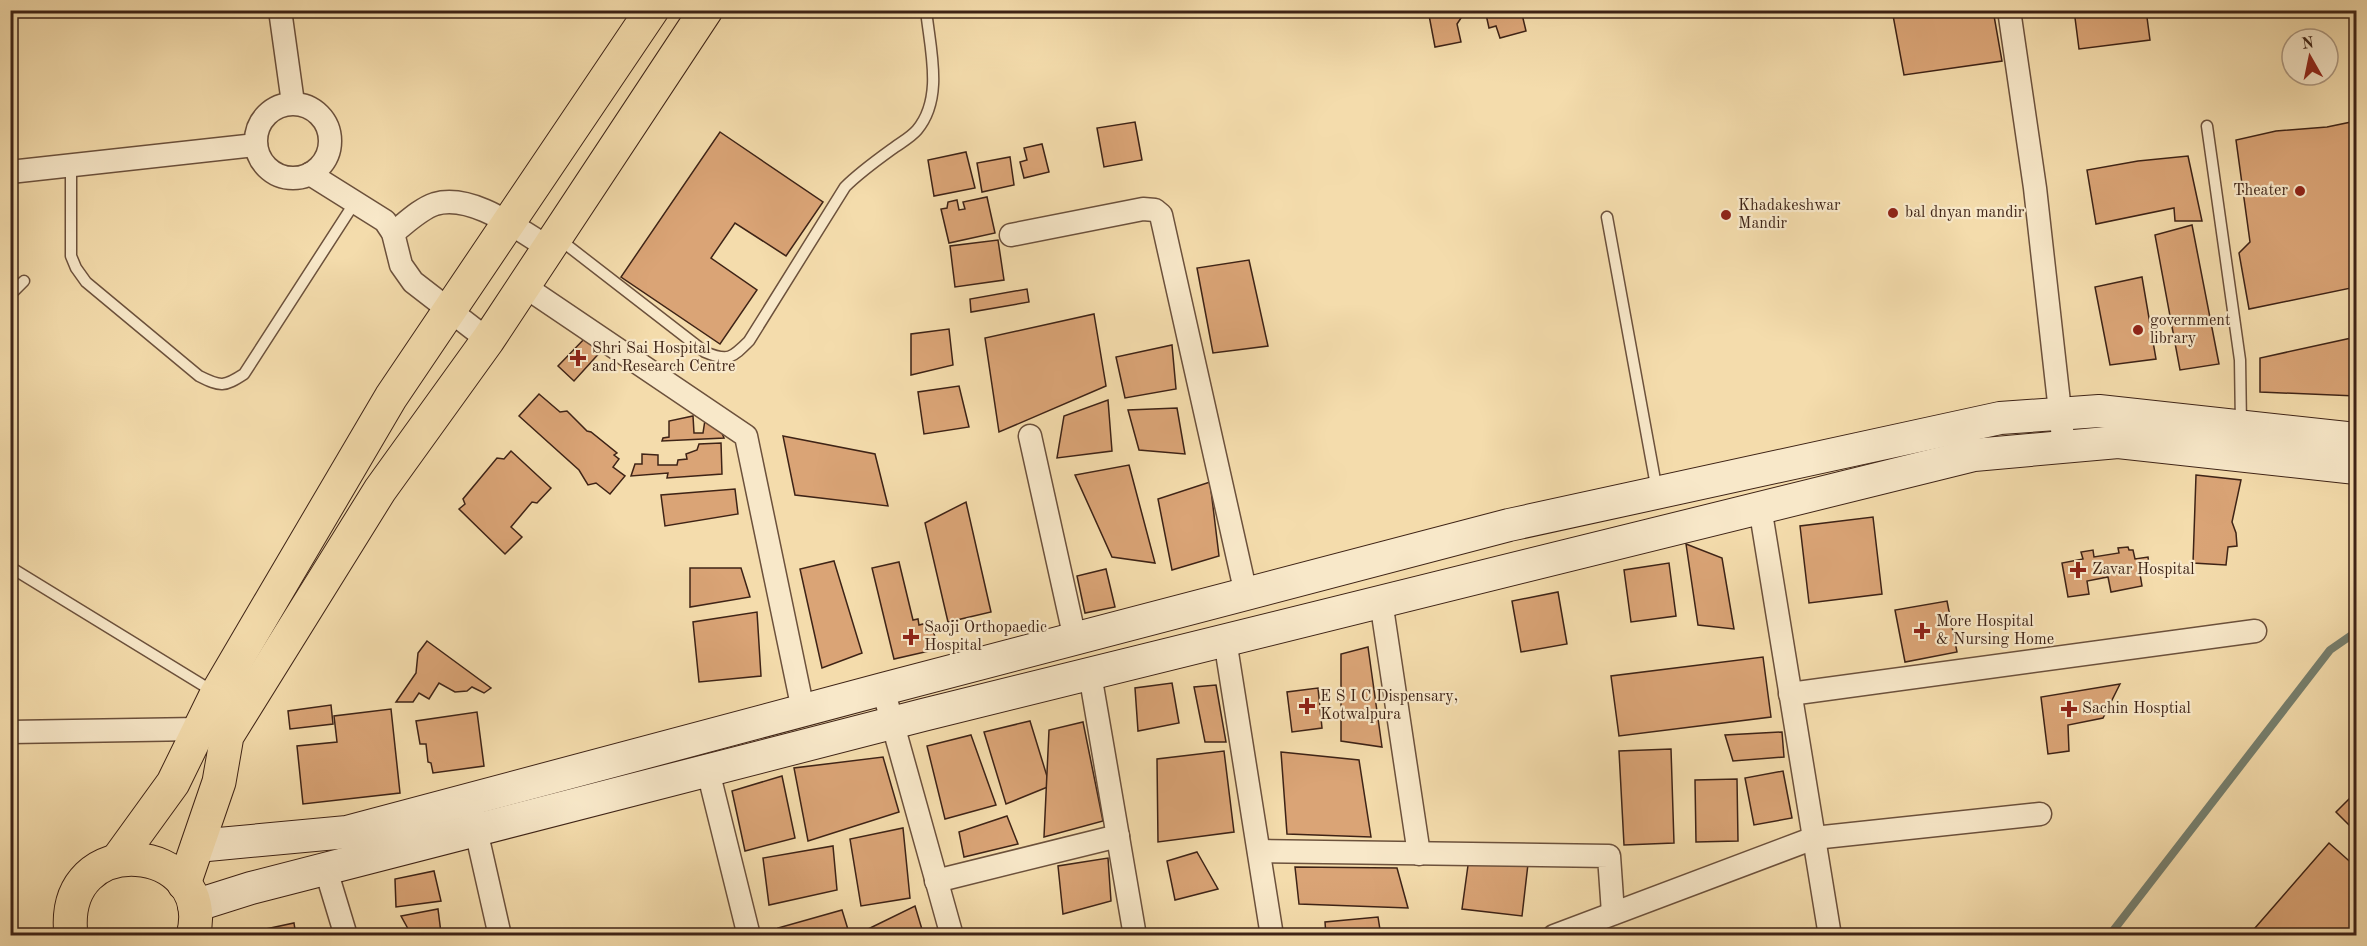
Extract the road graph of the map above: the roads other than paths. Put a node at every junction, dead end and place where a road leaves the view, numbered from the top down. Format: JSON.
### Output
{"nodes":[{"id":1,"x":280,"y":10,"type":"edge"},
{"id":2,"x":652,"y":10,"type":"edge"},
{"id":3,"x":706,"y":10,"type":"edge"},
{"id":4,"x":926,"y":10,"type":"edge"},
{"id":5,"x":2009,"y":10,"type":"edge"},
{"id":6,"x":293,"y":103,"type":"junction"},
{"id":7,"x":2207,"y":126,"type":"dead end"},
{"id":8,"x":256,"y":145,"type":"junction"},
{"id":9,"x":71,"y":166,"type":"junction"},
{"id":10,"x":10,"y":172,"type":"edge"},
{"id":11,"x":310,"y":174,"type":"junction"},
{"id":12,"x":355,"y":202,"type":"junction"},
{"id":13,"x":1607,"y":217,"type":"dead end"},
{"id":14,"x":508,"y":223,"type":"junction"},
{"id":15,"x":393,"y":232,"type":"junction"},
{"id":16,"x":1011,"y":235,"type":"dead end"},
{"id":17,"x":552,"y":243,"type":"junction"},
{"id":18,"x":24,"y":281,"type":"dead end"},
{"id":19,"x":524,"y":286,"type":"junction"},
{"id":20,"x":10,"y":295,"type":"edge"},
{"id":21,"x":449,"y":311,"type":"junction"},
{"id":22,"x":488,"y":340,"type":"junction"},
{"id":23,"x":2060,"y":414,"type":"junction"},
{"id":24,"x":2241,"y":425,"type":"junction"},
{"id":25,"x":1030,"y":436,"type":"dead end"},
{"id":26,"x":2356,"y":439,"type":"edge"},
{"id":27,"x":2064,"y":447,"type":"junction"},
{"id":28,"x":2356,"y":468,"type":"edge"},
{"id":29,"x":1657,"y":493,"type":"junction"},
{"id":30,"x":1760,"y":507,"type":"junction"},
{"id":31,"x":10,"y":567,"type":"edge"},
{"id":32,"x":1246,"y":594,"type":"junction"},
{"id":33,"x":1381,"y":601,"type":"junction"},
{"id":34,"x":2255,"y":631,"type":"dead end"},
{"id":35,"x":1075,"y":639,"type":"junction"},
{"id":36,"x":1225,"y":640,"type":"junction"},
{"id":37,"x":1090,"y":674,"type":"junction"},
{"id":38,"x":883,"y":689,"type":"junction"},
{"id":39,"x":217,"y":693,"type":"junction"},
{"id":40,"x":1790,"y":694,"type":"junction"},
{"id":41,"x":803,"y":710,"type":"junction"},
{"id":42,"x":893,"y":723,"type":"junction"},
{"id":43,"x":198,"y":729,"type":"junction"},
{"id":44,"x":10,"y":732,"type":"edge"},
{"id":45,"x":708,"y":771,"type":"junction"},
{"id":46,"x":469,"y":800,"type":"junction"},
{"id":47,"x":2040,"y":814,"type":"dead end"},
{"id":48,"x":476,"y":831,"type":"junction"},
{"id":49,"x":1118,"y":836,"type":"junction"},
{"id":50,"x":1814,"y":838,"type":"junction"},
{"id":51,"x":197,"y":846,"type":"junction"},
{"id":52,"x":1259,"y":851,"type":"junction"},
{"id":53,"x":1419,"y":854,"type":"junction"},
{"id":54,"x":118,"y":859,"type":"junction"},
{"id":55,"x":326,"y":870,"type":"junction"},
{"id":56,"x":936,"y":881,"type":"junction"},
{"id":57,"x":191,"y":909,"type":"edge"},
{"id":58,"x":1613,"y":914,"type":"junction"},
{"id":59,"x":70,"y":935,"type":"edge"},
{"id":60,"x":346,"y":936,"type":"edge"},
{"id":61,"x":500,"y":936,"type":"edge"},
{"id":62,"x":749,"y":936,"type":"edge"},
{"id":63,"x":952,"y":936,"type":"edge"},
{"id":64,"x":1135,"y":936,"type":"edge"},
{"id":65,"x":1272,"y":936,"type":"edge"},
{"id":66,"x":1554,"y":936,"type":"edge"},
{"id":67,"x":1830,"y":936,"type":"edge"}],
"edges":[{"from":1,"to":6,"type":"street"},
{"from":2,"to":14,"type":"main road"},
{"from":3,"to":17,"type":"main road"},
{"from":4,"to":17,"type":"lane"},
{"from":5,"to":23,"type":"street"},
{"from":6,"to":8,"type":"street"},
{"from":6,"to":11,"type":"street"},
{"from":7,"to":24,"type":"lane"},
{"from":8,"to":9,"type":"street"},
{"from":8,"to":11,"type":"street"},
{"from":9,"to":10,"type":"street"},
{"from":9,"to":12,"type":"lane"},
{"from":11,"to":12,"type":"street"},
{"from":12,"to":15,"type":"street"},
{"from":13,"to":29,"type":"lane"},
{"from":14,"to":15,"type":"street"},
{"from":14,"to":17,"type":"street"},
{"from":14,"to":21,"type":"main road"},
{"from":15,"to":21,"type":"street"},
{"from":16,"to":32,"type":"street"},
{"from":17,"to":19,"type":"main road"},
{"from":18,"to":20,"type":"lane"},
{"from":19,"to":22,"type":"main road"},
{"from":19,"to":41,"type":"street"},
{"from":21,"to":22,"type":"street"},
{"from":21,"to":39,"type":"main road"},
{"from":22,"to":51,"type":"main road"},
{"from":23,"to":24,"type":"street"},
{"from":23,"to":27,"type":"street"},
{"from":23,"to":29,"type":"street"},
{"from":24,"to":26,"type":"street"},
{"from":25,"to":35,"type":"street"},
{"from":27,"to":28,"type":"street"},
{"from":27,"to":30,"type":"street"},
{"from":29,"to":32,"type":"street"},
{"from":30,"to":33,"type":"street"},
{"from":30,"to":40,"type":"street"},
{"from":31,"to":39,"type":"lane"},
{"from":32,"to":35,"type":"street"},
{"from":33,"to":36,"type":"street"},
{"from":33,"to":53,"type":"street"},
{"from":34,"to":40,"type":"street"},
{"from":35,"to":38,"type":"street"},
{"from":36,"to":37,"type":"street"},
{"from":36,"to":52,"type":"street"},
{"from":37,"to":42,"type":"street"},
{"from":37,"to":49,"type":"street"},
{"from":38,"to":41,"type":"street"},
{"from":38,"to":42,"type":"street"},
{"from":39,"to":43,"type":"main road"},
{"from":40,"to":50,"type":"street"},
{"from":41,"to":46,"type":"street"},
{"from":42,"to":45,"type":"street"},
{"from":42,"to":56,"type":"street"},
{"from":43,"to":44,"type":"street"},
{"from":43,"to":54,"type":"main road"},
{"from":45,"to":48,"type":"street"},
{"from":45,"to":62,"type":"street"},
{"from":46,"to":48,"type":"street"},
{"from":46,"to":51,"type":"street"},
{"from":47,"to":50,"type":"street"},
{"from":48,"to":55,"type":"street"},
{"from":48,"to":61,"type":"street"},
{"from":49,"to":56,"type":"street"},
{"from":49,"to":64,"type":"street"},
{"from":50,"to":58,"type":"street"},
{"from":50,"to":67,"type":"street"},
{"from":51,"to":57,"type":"main road"},
{"from":52,"to":53,"type":"street"},
{"from":52,"to":65,"type":"street"},
{"from":53,"to":58,"type":"street"},
{"from":54,"to":57,"type":"main road"},
{"from":54,"to":59,"type":"main road"},
{"from":55,"to":57,"type":"street"},
{"from":55,"to":60,"type":"street"},
{"from":56,"to":63,"type":"street"},
{"from":58,"to":66,"type":"street"}]}
